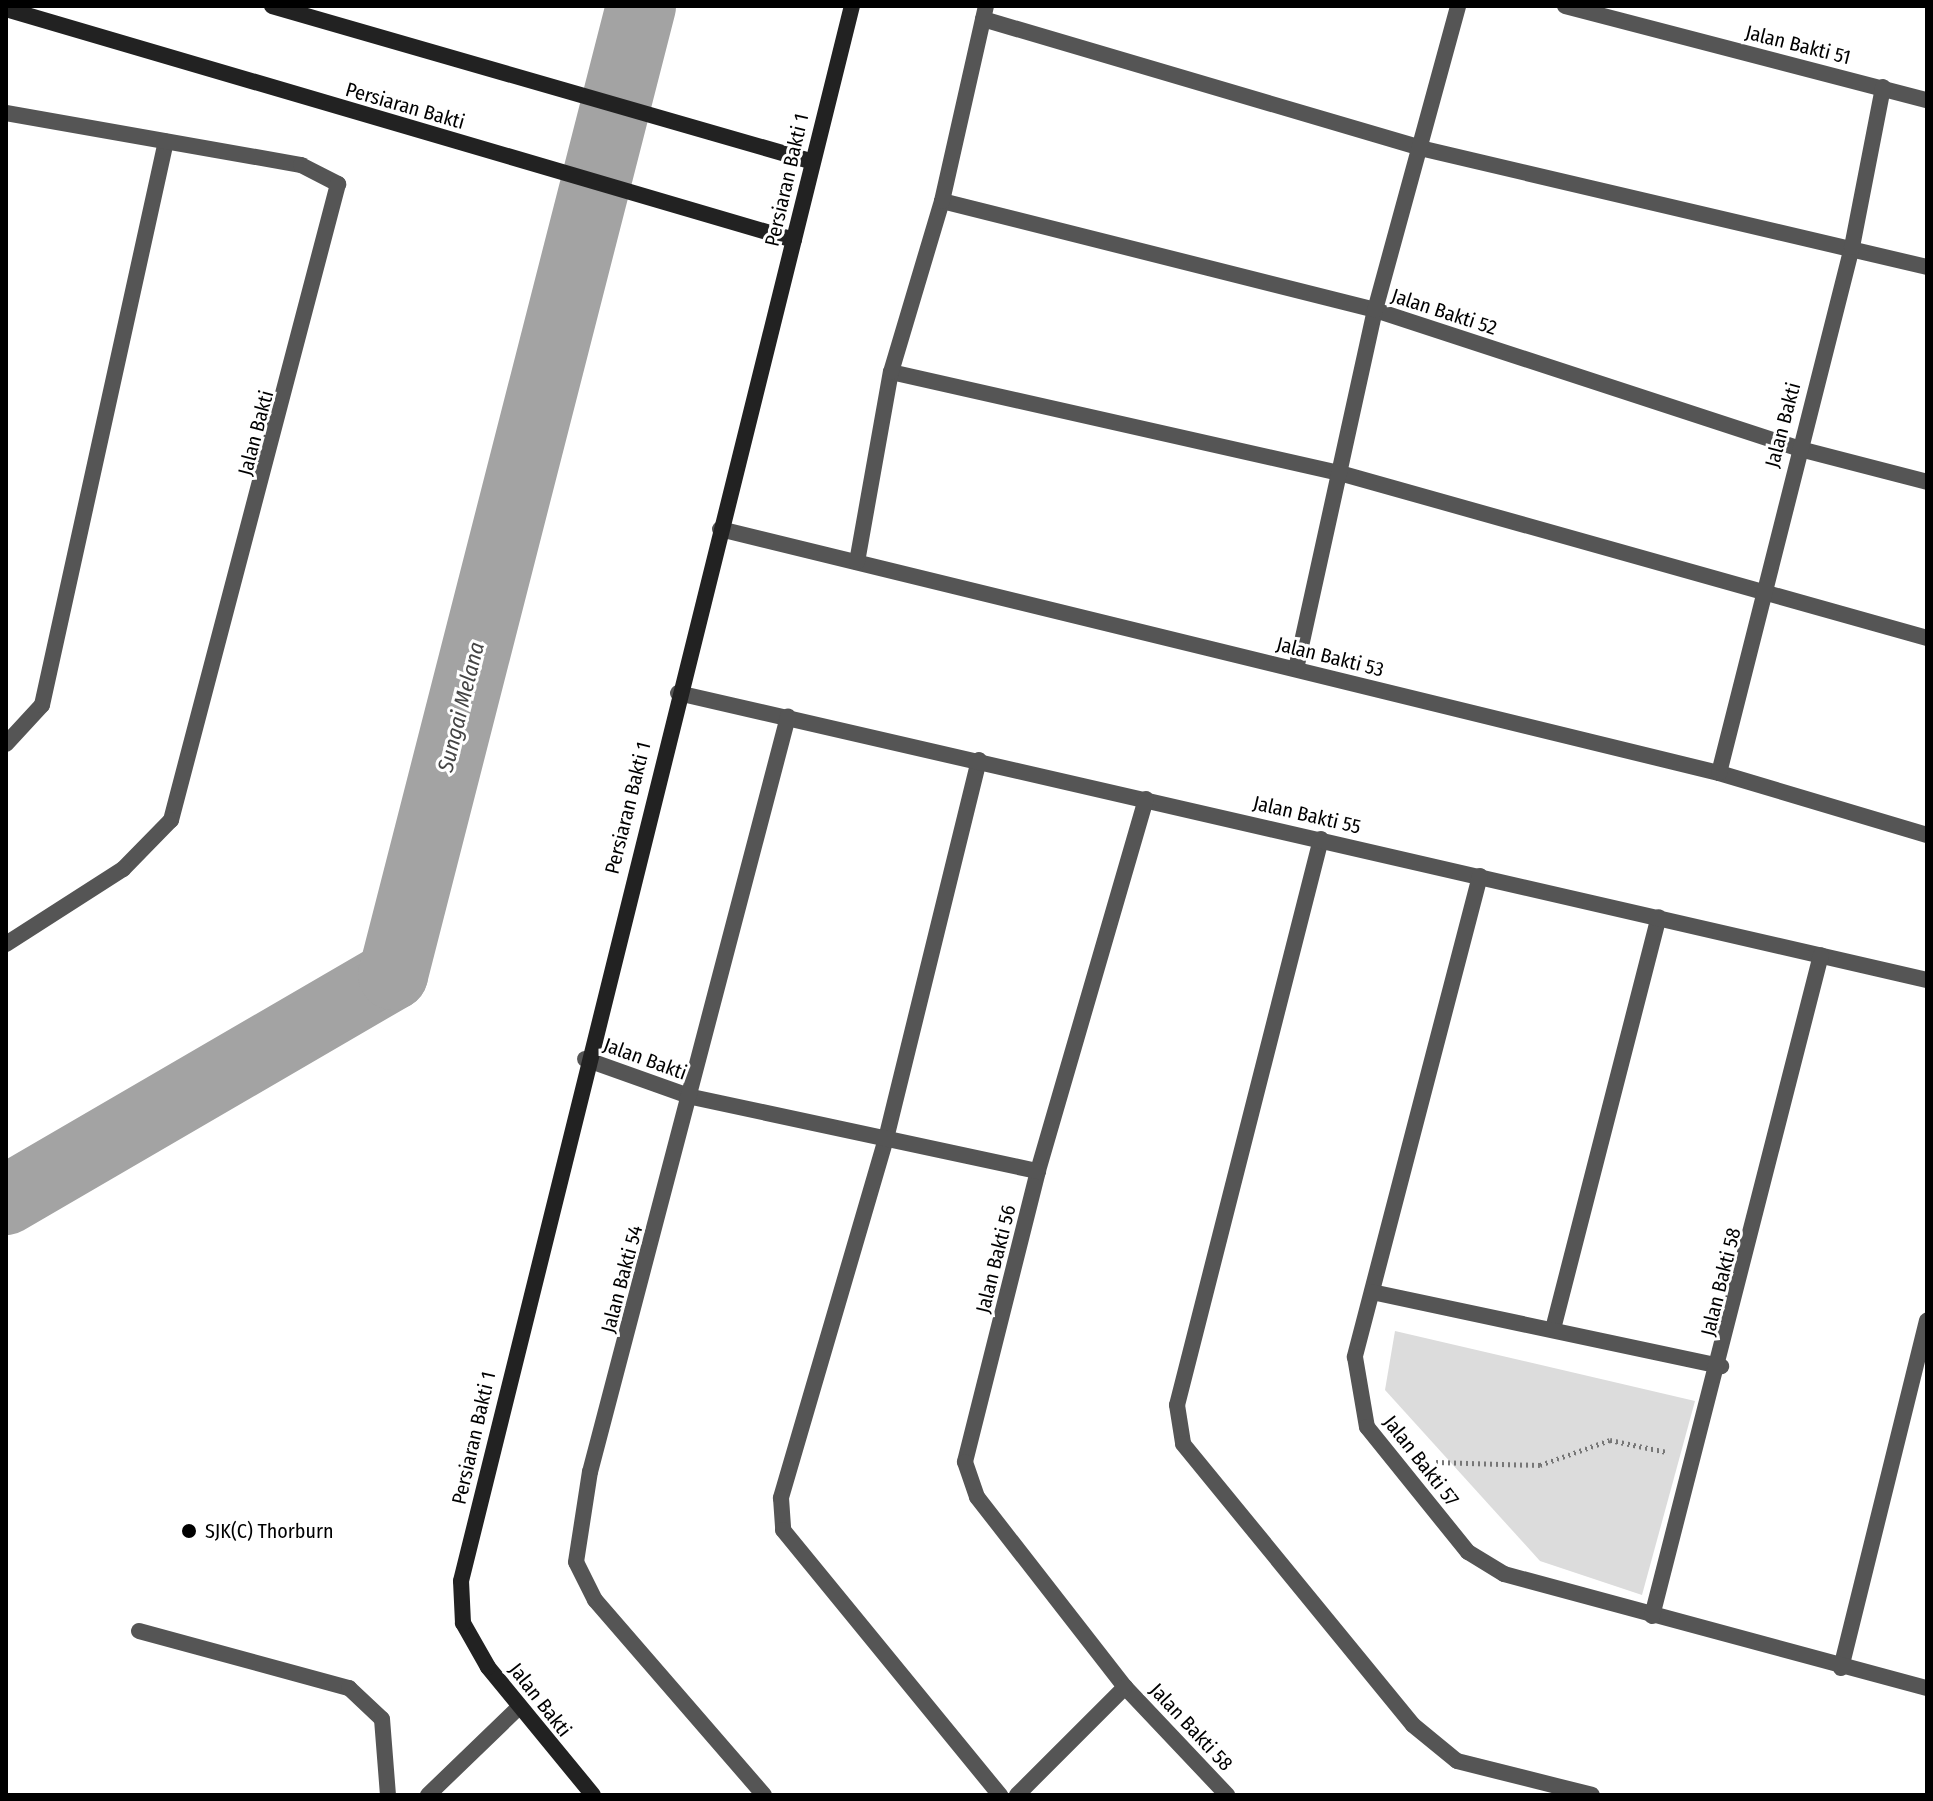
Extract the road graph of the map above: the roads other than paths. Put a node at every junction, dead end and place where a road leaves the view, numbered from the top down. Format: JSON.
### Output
{"nodes":[{"id":1,"x":272,"y":6,"type":"edge"},
{"id":2,"x":852,"y":6,"type":"edge"},
{"id":3,"x":1458,"y":6,"type":"edge"},
{"id":4,"x":1565,"y":6,"type":"edge"},
{"id":5,"x":6,"y":9,"type":"edge"},
{"id":6,"x":984,"y":13,"type":"edge"},
{"id":7,"x":1883,"y":87,"type":"junction"},
{"id":8,"x":1927,"y":100,"type":"edge"},
{"id":9,"x":6,"y":113,"type":"edge"},
{"id":10,"x":166,"y":141,"type":"junction"},
{"id":11,"x":1420,"y":148,"type":"junction"},
{"id":12,"x":810,"y":161,"type":"junction"},
{"id":13,"x":942,"y":201,"type":"junction"},
{"id":14,"x":794,"y":240,"type":"junction"},
{"id":15,"x":1852,"y":247,"type":"junction"},
{"id":16,"x":1927,"y":267,"type":"edge"},
{"id":17,"x":1375,"y":310,"type":"junction"},
{"id":18,"x":891,"y":372,"type":"junction"},
{"id":19,"x":1796,"y":448,"type":"junction"},
{"id":20,"x":1336,"y":472,"type":"junction"},
{"id":21,"x":1927,"y":482,"type":"edge"},
{"id":22,"x":720,"y":529,"type":"junction"},
{"id":23,"x":857,"y":562,"type":"junction"},
{"id":24,"x":1762,"y":594,"type":"junction"},
{"id":25,"x":1927,"y":638,"type":"edge"},
{"id":26,"x":1296,"y":669,"type":"junction"},
{"id":27,"x":678,"y":693,"type":"junction"},
{"id":28,"x":788,"y":717,"type":"junction"},
{"id":29,"x":6,"y":744,"type":"edge"},
{"id":30,"x":979,"y":760,"type":"junction"},
{"id":31,"x":1719,"y":773,"type":"junction"},
{"id":32,"x":1146,"y":799,"type":"junction"},
{"id":33,"x":1927,"y":835,"type":"edge"},
{"id":34,"x":1321,"y":839,"type":"junction"},
{"id":35,"x":1480,"y":876,"type":"junction"},
{"id":36,"x":1659,"y":917,"type":"junction"},
{"id":37,"x":6,"y":944,"type":"edge"},
{"id":38,"x":1821,"y":955,"type":"junction"},
{"id":39,"x":1927,"y":980,"type":"edge"},
{"id":40,"x":585,"y":1059,"type":"junction"},
{"id":41,"x":692,"y":1097,"type":"junction"},
{"id":42,"x":885,"y":1142,"type":"junction"},
{"id":43,"x":1038,"y":1171,"type":"junction"},
{"id":44,"x":1372,"y":1292,"type":"junction"},
{"id":45,"x":1927,"y":1320,"type":"edge"},
{"id":46,"x":1553,"y":1329,"type":"junction"},
{"id":47,"x":1721,"y":1366,"type":"junction"},
{"id":48,"x":1652,"y":1616,"type":"junction"},
{"id":49,"x":463,"y":1623,"type":"joint"},
{"id":50,"x":139,"y":1631,"type":"dead end"},
{"id":51,"x":1841,"y":1668,"type":"junction"},
{"id":52,"x":1125,"y":1687,"type":"junction"},
{"id":53,"x":1927,"y":1688,"type":"edge"},
{"id":54,"x":517,"y":1709,"type":"junction"},
{"id":55,"x":393,"y":1793,"type":"edge"},
{"id":56,"x":428,"y":1795,"type":"edge"},
{"id":57,"x":593,"y":1795,"type":"edge"},
{"id":58,"x":764,"y":1795,"type":"edge"},
{"id":59,"x":1000,"y":1795,"type":"edge"},
{"id":60,"x":1017,"y":1795,"type":"edge"},
{"id":61,"x":1227,"y":1795,"type":"edge"},
{"id":62,"x":1592,"y":1795,"type":"edge"}],
"edges":[{"from":1,"to":12,"type":"street"},
{"from":2,"to":12,"type":"street","name":"Persiaran Bakti 1"},
{"from":3,"to":11,"type":"street"},
{"from":4,"to":7,"type":"street","name":"Jalan Bakti 51"},
{"from":5,"to":14,"type":"street","name":"Persiaran Bakti"},
{"from":6,"to":11,"type":"street"},
{"from":6,"to":13,"type":"street"},
{"from":7,"to":8,"type":"street","name":"Jalan Bakti 51"},
{"from":7,"to":15,"type":"street","name":"Jalan Bakti"},
{"from":9,"to":10,"type":"street","name":"Jalan Bakti"},
{"from":10,"to":29,"type":"street"},
{"from":10,"to":37,"type":"street","name":"Jalan Bakti"},
{"from":11,"to":15,"type":"street"},
{"from":11,"to":17,"type":"street"},
{"from":12,"to":14,"type":"street","name":"Persiaran Bakti 1"},
{"from":13,"to":17,"type":"street","name":"Jalan Bakti 52"},
{"from":13,"to":18,"type":"street"},
{"from":14,"to":22,"type":"street","name":"Persiaran Bakti 1"},
{"from":15,"to":16,"type":"street"},
{"from":15,"to":19,"type":"street","name":"Jalan Bakti"},
{"from":17,"to":19,"type":"street","name":"Jalan Bakti 52"},
{"from":17,"to":20,"type":"street"},
{"from":18,"to":20,"type":"street"},
{"from":18,"to":23,"type":"street"},
{"from":19,"to":21,"type":"street","name":"Jalan Bakti 52"},
{"from":19,"to":24,"type":"street","name":"Jalan Bakti"},
{"from":20,"to":24,"type":"street"},
{"from":20,"to":26,"type":"street"},
{"from":22,"to":23,"type":"street","name":"Jalan Bakti 53"},
{"from":22,"to":27,"type":"street","name":"Persiaran Bakti 1"},
{"from":23,"to":26,"type":"street","name":"Jalan Bakti 53"},
{"from":24,"to":25,"type":"street"},
{"from":24,"to":31,"type":"street","name":"Jalan Bakti"},
{"from":26,"to":31,"type":"street","name":"Jalan Bakti 53"},
{"from":27,"to":28,"type":"street","name":"Jalan Bakti 55"},
{"from":27,"to":40,"type":"street","name":"Persiaran Bakti 1"},
{"from":28,"to":30,"type":"street","name":"Jalan Bakti 55"},
{"from":28,"to":41,"type":"street","name":"Jalan Bakti 54"},
{"from":30,"to":32,"type":"street","name":"Jalan Bakti 55"},
{"from":30,"to":42,"type":"street"},
{"from":31,"to":33,"type":"street","name":"Jalan Bakti 53"},
{"from":32,"to":34,"type":"street","name":"Jalan Bakti 55"},
{"from":32,"to":43,"type":"street","name":"Jalan Bakti 56"},
{"from":34,"to":35,"type":"street","name":"Jalan Bakti 55"},
{"from":34,"to":62,"type":"street"},
{"from":35,"to":36,"type":"street","name":"Jalan Bakti 55"},
{"from":35,"to":44,"type":"street","name":"Jalan Bakti 57"},
{"from":36,"to":38,"type":"street","name":"Jalan Bakti 55"},
{"from":36,"to":46,"type":"street"},
{"from":38,"to":39,"type":"street","name":"Jalan Bakti 55"},
{"from":38,"to":47,"type":"street","name":"Jalan Bakti 58"},
{"from":40,"to":41,"type":"street","name":"Jalan Bakti"},
{"from":40,"to":49,"type":"street","name":"Persiaran Bakti 1"},
{"from":41,"to":42,"type":"street","name":"Jalan Bakti"},
{"from":41,"to":58,"type":"street","name":"Jalan Bakti 54"},
{"from":42,"to":43,"type":"street","name":"Jalan Bakti"},
{"from":42,"to":59,"type":"street"},
{"from":43,"to":52,"type":"street","name":"Jalan Bakti 56"},
{"from":44,"to":46,"type":"street"},
{"from":44,"to":48,"type":"street","name":"Jalan Bakti 57"},
{"from":45,"to":51,"type":"street"},
{"from":46,"to":47,"type":"street"},
{"from":47,"to":48,"type":"street","name":"Jalan Bakti 58"},
{"from":48,"to":51,"type":"street","name":"Jalan Bakti 57"},
{"from":49,"to":54,"type":"street","name":"Jalan Bakti"},
{"from":50,"to":55,"type":"street"},
{"from":51,"to":53,"type":"street","name":"Jalan Bakti 57"},
{"from":52,"to":60,"type":"street"},
{"from":52,"to":61,"type":"street","name":"Jalan Bakti 58"},
{"from":54,"to":56,"type":"street"},
{"from":54,"to":57,"type":"street","name":"Jalan Bakti"}]}
